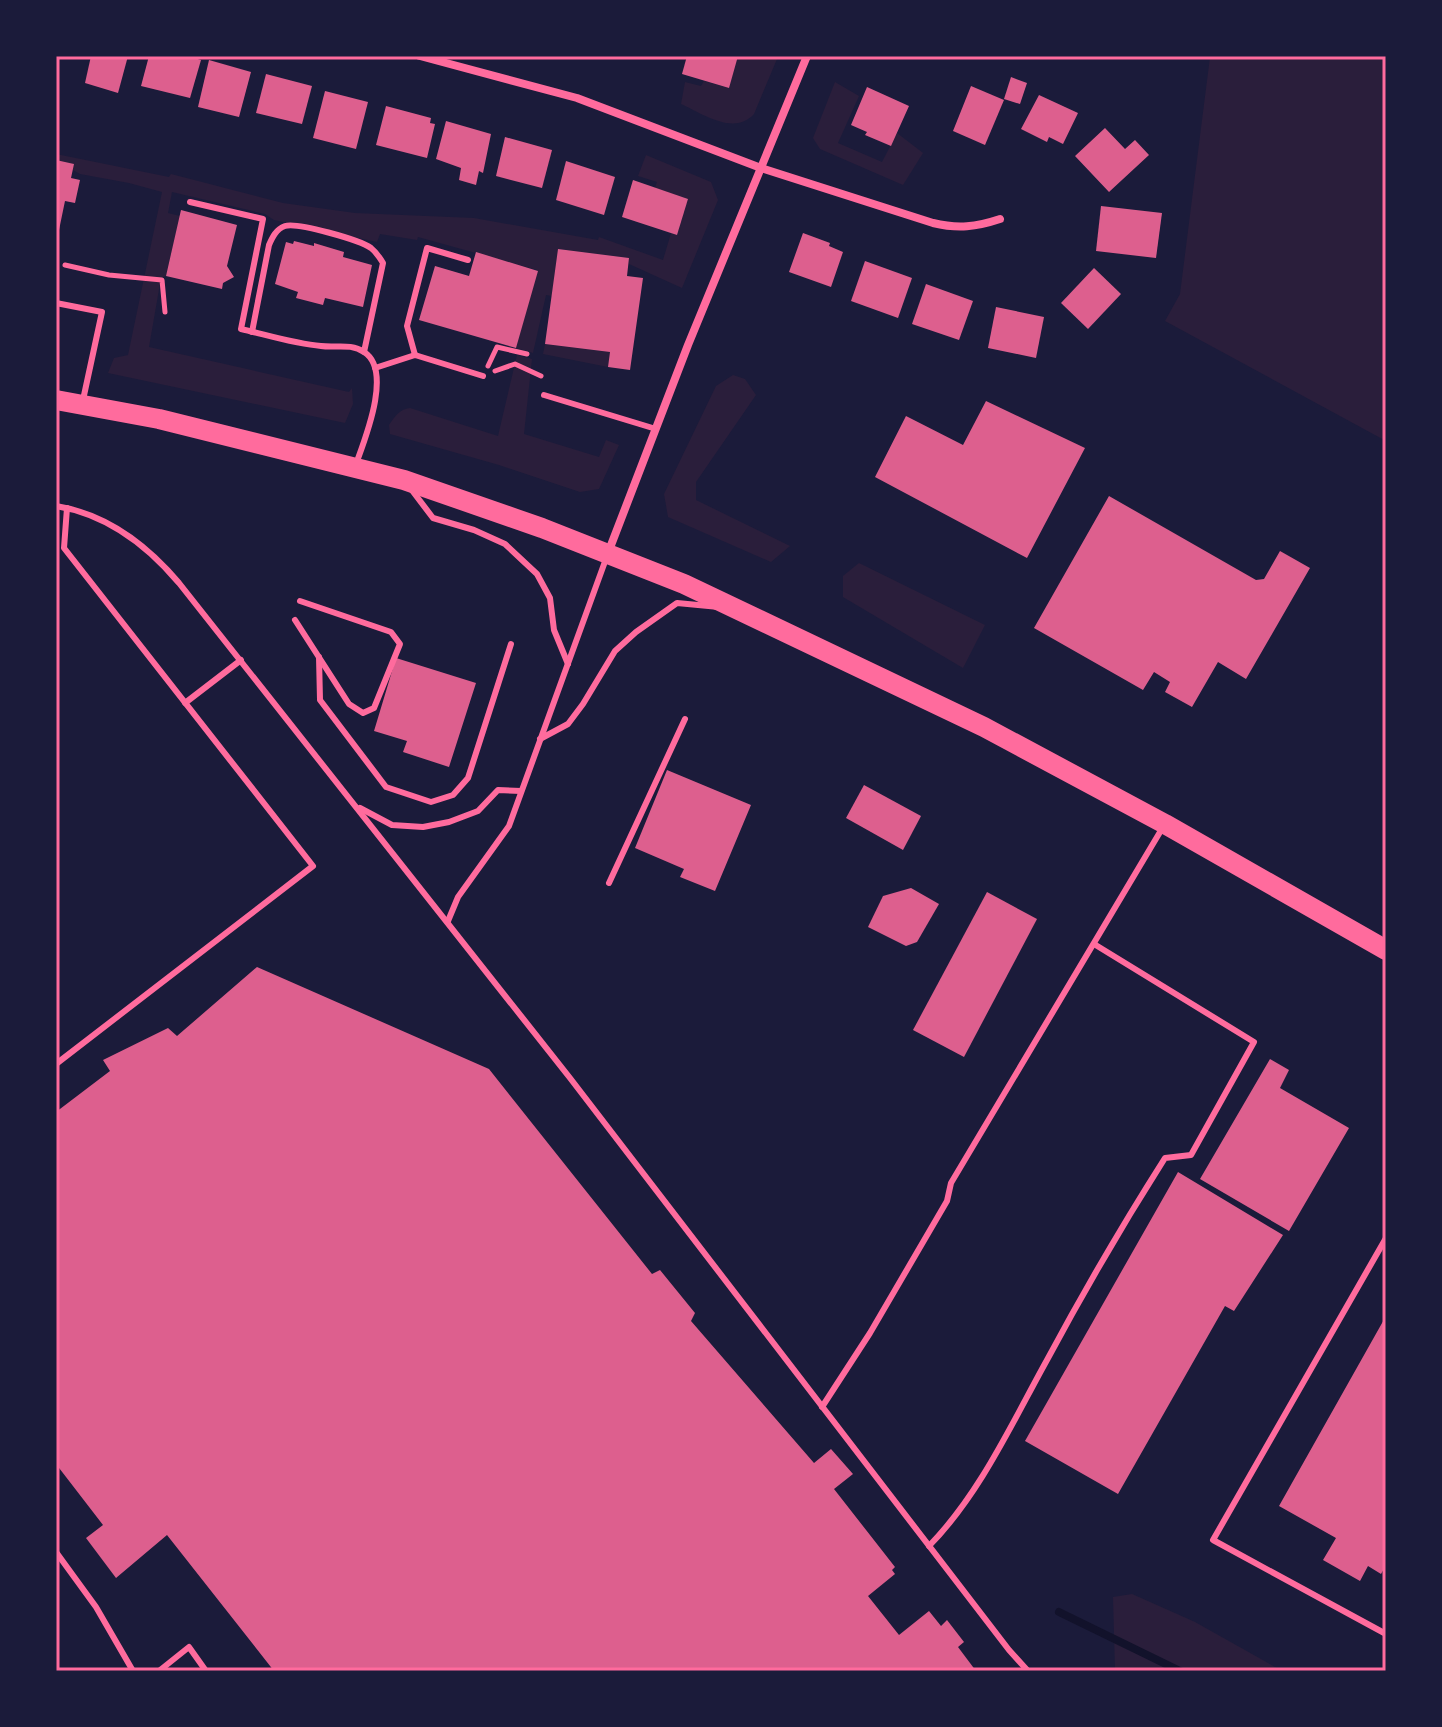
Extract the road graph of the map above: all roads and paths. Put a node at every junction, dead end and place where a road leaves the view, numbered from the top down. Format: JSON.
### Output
{"nodes":[{"id":1,"x":420,"y":56,"type":"edge"},
{"id":2,"x":807,"y":56,"type":"edge"},
{"id":3,"x":761,"y":168,"type":"junction"},
{"id":4,"x":190,"y":202,"type":"dead end"},
{"id":5,"x":1000,"y":219,"type":"dead end"},
{"id":6,"x":468,"y":260,"type":"dead end"},
{"id":7,"x":65,"y":265,"type":"dead end"},
{"id":8,"x":56,"y":303,"type":"edge"},
{"id":9,"x":165,"y":312,"type":"dead end"},
{"id":10,"x":252,"y":332,"type":"junction"},
{"id":11,"x":364,"y":352,"type":"junction"},
{"id":12,"x":527,"y":354,"type":"dead end"},
{"id":13,"x":415,"y":355,"type":"junction"},
{"id":14,"x":375,"y":368,"type":"junction"},
{"id":15,"x":483,"y":376,"type":"junction"},
{"id":16,"x":541,"y":376,"type":"dead end"},
{"id":17,"x":544,"y":395,"type":"dead end"},
{"id":18,"x":56,"y":400,"type":"edge"},
{"id":19,"x":82,"y":405,"type":"junction"},
{"id":20,"x":656,"y":429,"type":"junction"},
{"id":21,"x":355,"y":468,"type":"junction"},
{"id":22,"x":404,"y":480,"type":"junction"},
{"id":23,"x":56,"y":506,"type":"edge"},
{"id":24,"x":67,"y":508,"type":"junction"},
{"id":25,"x":608,"y":554,"type":"junction"},
{"id":26,"x":300,"y":601,"type":"dead end"},
{"id":27,"x":731,"y":606,"type":"junction"},
{"id":28,"x":295,"y":620,"type":"dead end"},
{"id":29,"x":511,"y":644,"type":"dead end"},
{"id":30,"x":319,"y":657,"type":"junction"},
{"id":31,"x":241,"y":660,"type":"junction"},
{"id":32,"x":568,"y":664,"type":"junction"},
{"id":33,"x":185,"y":703,"type":"junction"},
{"id":34,"x":685,"y":719,"type":"dead end"},
{"id":35,"x":540,"y":739,"type":"junction"},
{"id":36,"x":521,"y":791,"type":"junction"},
{"id":37,"x":357,"y":806,"type":"junction"},
{"id":38,"x":1165,"y":824,"type":"junction"},
{"id":39,"x":609,"y":883,"type":"dead end"},
{"id":40,"x":448,"y":921,"type":"junction"},
{"id":41,"x":1094,"y":944,"type":"junction"},
{"id":42,"x":1386,"y":950,"type":"edge"},
{"id":43,"x":56,"y":1064,"type":"edge"},
{"id":44,"x":1386,"y":1238,"type":"edge"},
{"id":45,"x":822,"y":1407,"type":"junction"},
{"id":46,"x":929,"y":1546,"type":"junction"},
{"id":47,"x":56,"y":1552,"type":"edge"},
{"id":48,"x":1386,"y":1634,"type":"edge"},
{"id":49,"x":133,"y":1671,"type":"edge"},
{"id":50,"x":159,"y":1671,"type":"edge"},
{"id":51,"x":206,"y":1671,"type":"edge"},
{"id":52,"x":1028,"y":1671,"type":"edge"}],
"edges":[{"from":1,"to":3,"type":"street"},
{"from":2,"to":3,"type":"street"},
{"from":3,"to":5,"type":"street"},
{"from":3,"to":20,"type":"street"},
{"from":4,"to":10,"type":"lane"},
{"from":6,"to":13,"type":"lane"},
{"from":7,"to":9,"type":"path"},
{"from":8,"to":19,"type":"lane"},
{"from":10,"to":11,"type":"lane"},
{"from":10,"to":11,"type":"lane"},
{"from":11,"to":14,"type":"lane"},
{"from":12,"to":15,"type":"path"},
{"from":13,"to":14,"type":"lane"},
{"from":13,"to":15,"type":"lane"},
{"from":14,"to":21,"type":"lane"},
{"from":15,"to":16,"type":"path"},
{"from":17,"to":20,"type":"lane"},
{"from":18,"to":19,"type":"main road"},
{"from":19,"to":21,"type":"main road"},
{"from":20,"to":25,"type":"street"},
{"from":21,"to":22,"type":"main road"},
{"from":22,"to":25,"type":"main road"},
{"from":22,"to":32,"type":"lane"},
{"from":23,"to":24,"type":"lane"},
{"from":24,"to":31,"type":"lane"},
{"from":24,"to":33,"type":"lane"},
{"from":25,"to":27,"type":"main road"},
{"from":25,"to":32,"type":"lane"},
{"from":26,"to":30,"type":"lane"},
{"from":27,"to":35,"type":"lane"},
{"from":27,"to":38,"type":"main road"},
{"from":28,"to":30,"type":"lane"},
{"from":29,"to":30,"type":"lane"},
{"from":31,"to":33,"type":"lane"},
{"from":31,"to":37,"type":"lane"},
{"from":32,"to":35,"type":"lane"},
{"from":33,"to":43,"type":"lane"},
{"from":34,"to":39,"type":"lane"},
{"from":35,"to":36,"type":"lane"},
{"from":36,"to":37,"type":"lane"},
{"from":36,"to":40,"type":"lane"},
{"from":37,"to":40,"type":"lane"},
{"from":38,"to":41,"type":"lane"},
{"from":38,"to":42,"type":"main road"},
{"from":40,"to":45,"type":"lane"},
{"from":41,"to":45,"type":"lane"},
{"from":41,"to":46,"type":"lane"},
{"from":44,"to":48,"type":"lane"},
{"from":45,"to":46,"type":"lane"},
{"from":46,"to":52,"type":"lane"},
{"from":47,"to":49,"type":"lane"},
{"from":50,"to":51,"type":"lane"}]}
